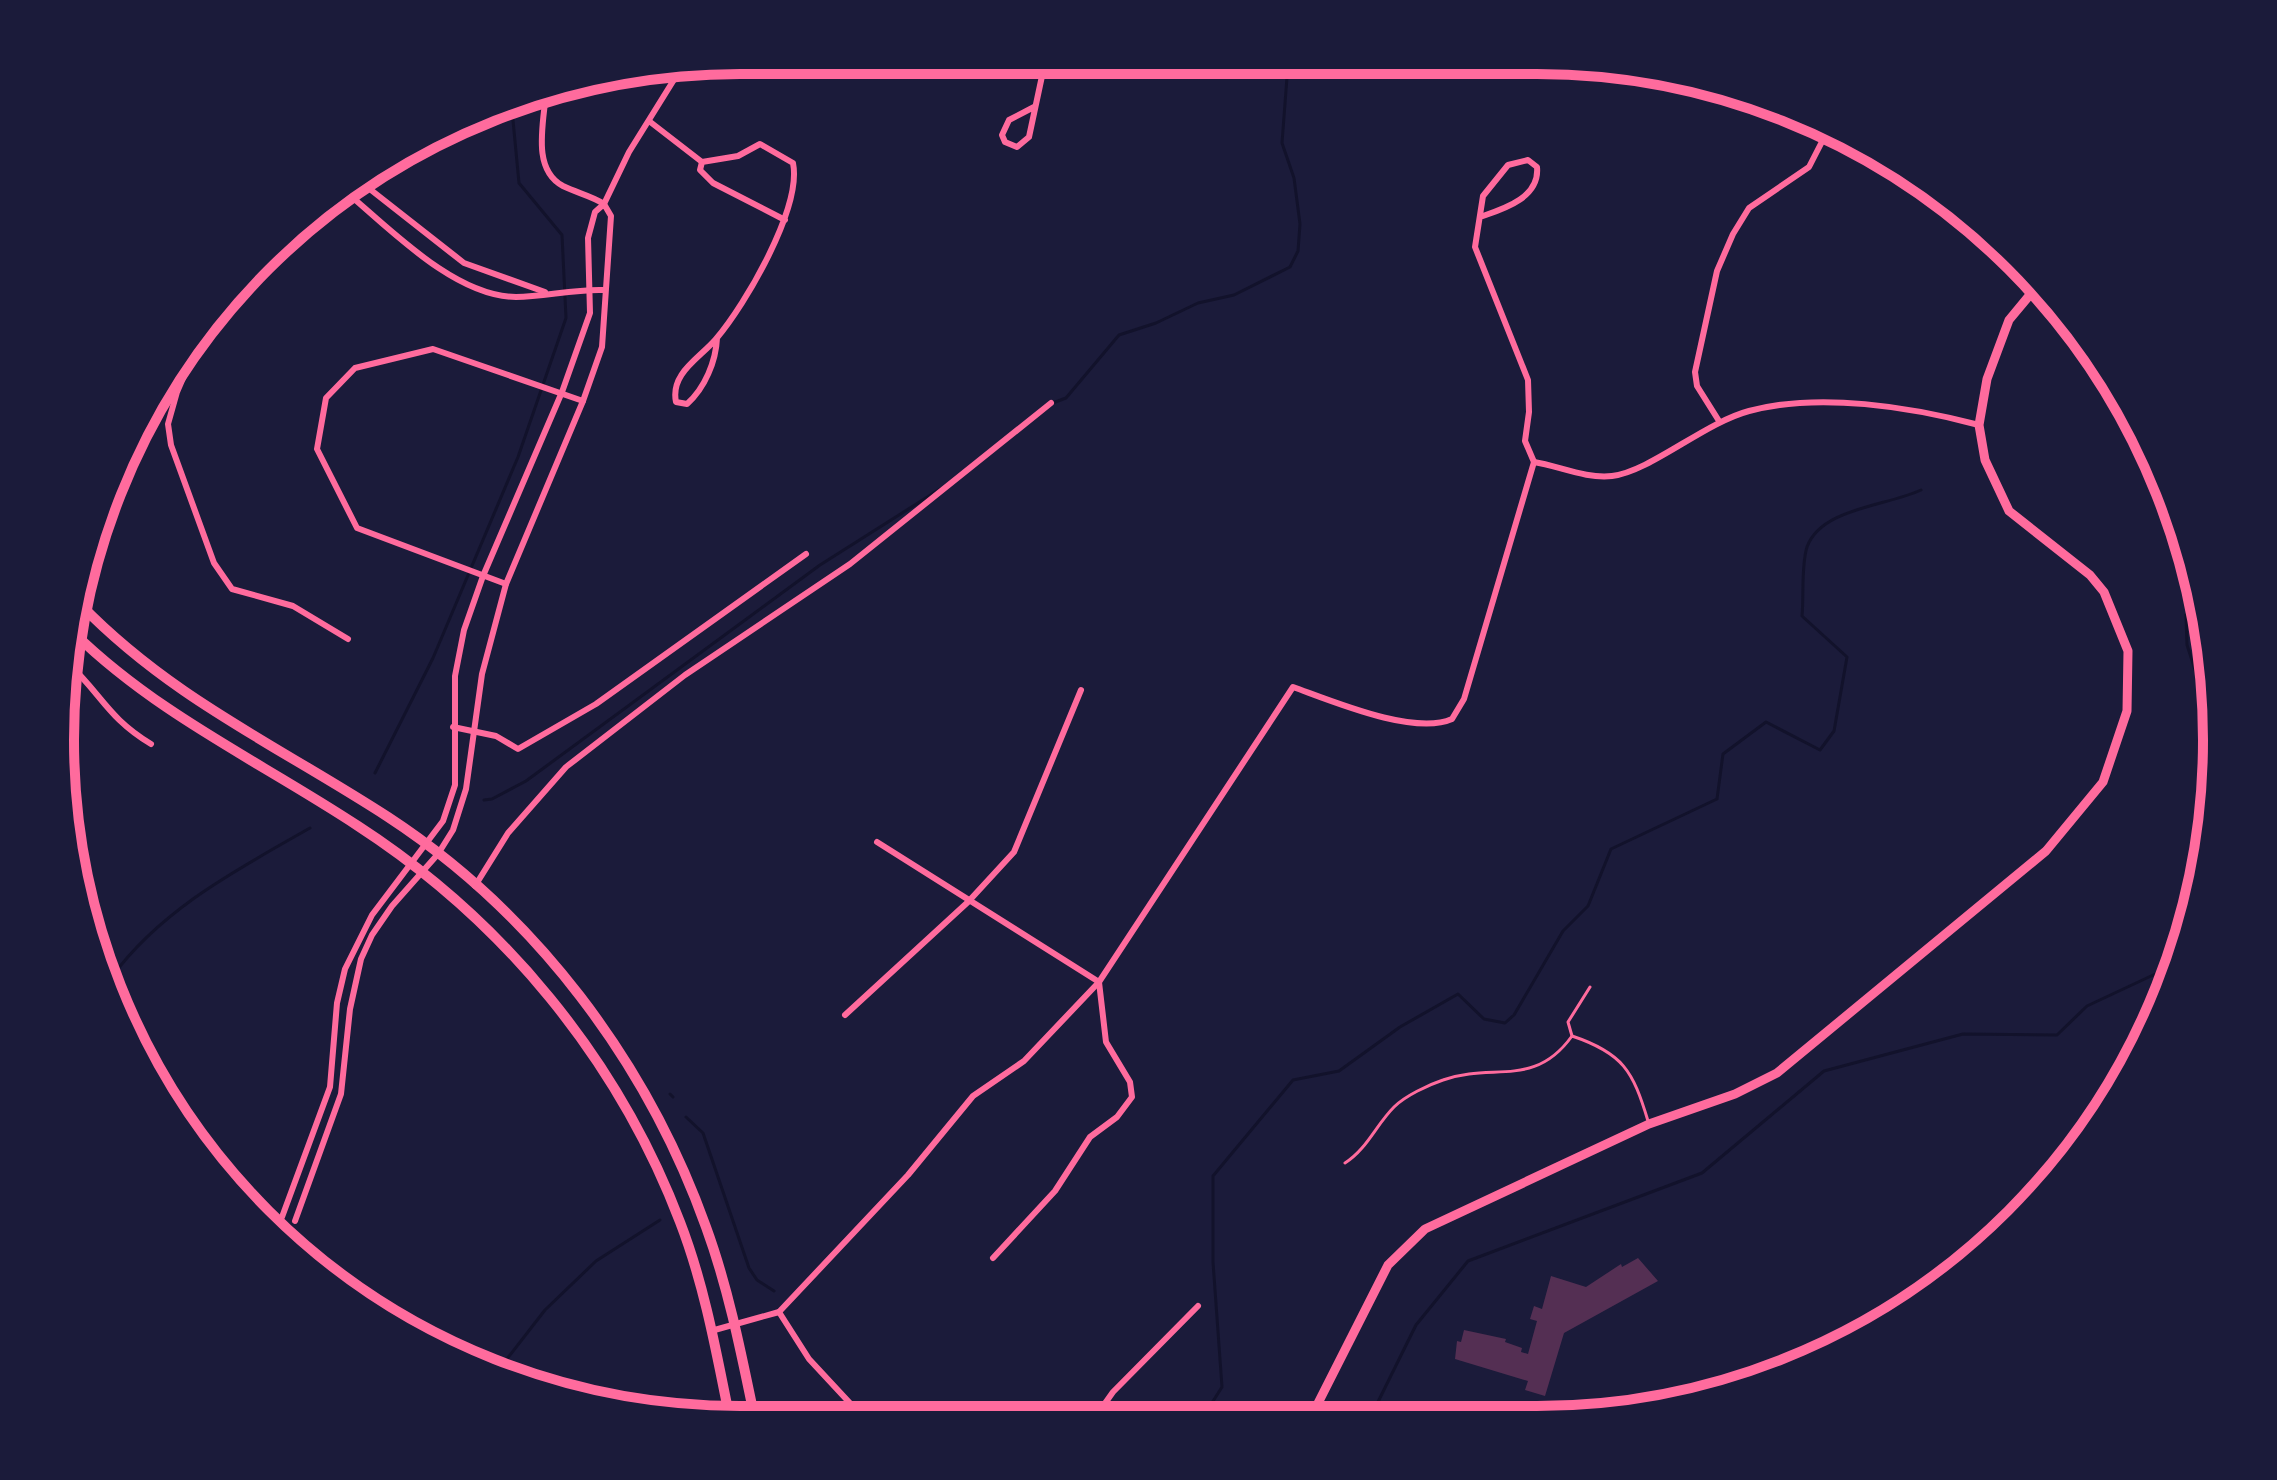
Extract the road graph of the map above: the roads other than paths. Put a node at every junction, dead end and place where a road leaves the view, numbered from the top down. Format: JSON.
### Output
{"nodes":[{"id":1,"x":1042,"y":74,"type":"edge"},
{"id":2,"x":676,"y":77,"type":"edge"},
{"id":3,"x":545,"y":104,"type":"edge"},
{"id":4,"x":1034,"y":107,"type":"junction"},
{"id":5,"x":649,"y":121,"type":"junction"},
{"id":6,"x":1823,"y":139,"type":"edge"},
{"id":7,"x":702,"y":162,"type":"junction"},
{"id":8,"x":368,"y":188,"type":"edge"},
{"id":9,"x":354,"y":198,"type":"edge"},
{"id":10,"x":604,"y":204,"type":"junction"},
{"id":11,"x":1480,"y":217,"type":"junction"},
{"id":12,"x":785,"y":220,"type":"junction"},
{"id":13,"x":459,"y":259,"type":"junction"},
{"id":14,"x":449,"y":274,"type":"junction"},
{"id":15,"x":589,"y":289,"type":"junction"},
{"id":16,"x":603,"y":290,"type":"junction"},
{"id":17,"x":545,"y":292,"type":"junction"},
{"id":18,"x":2031,"y":293,"type":"edge"},
{"id":19,"x":717,"y":338,"type":"junction"},
{"id":20,"x":187,"y":368,"type":"edge"},
{"id":21,"x":562,"y":392,"type":"junction"},
{"id":22,"x":583,"y":401,"type":"junction"},
{"id":23,"x":1051,"y":403,"type":"dead end"},
{"id":24,"x":1719,"y":421,"type":"junction"},
{"id":25,"x":1979,"y":425,"type":"junction"},
{"id":26,"x":1534,"y":462,"type":"junction"},
{"id":27,"x":806,"y":554,"type":"dead end"},
{"id":28,"x":483,"y":576,"type":"junction"},
{"id":29,"x":506,"y":584,"type":"junction"},
{"id":30,"x":87,"y":610,"type":"edge"},
{"id":31,"x":348,"y":639,"type":"dead end"},
{"id":32,"x":82,"y":640,"type":"edge"},
{"id":33,"x":78,"y":672,"type":"edge"},
{"id":34,"x":1081,"y":690,"type":"dead end"},
{"id":35,"x":453,"y":727,"type":"junction"},
{"id":36,"x":474,"y":730,"type":"junction"},
{"id":37,"x":151,"y":744,"type":"dead end"},
{"id":38,"x":877,"y":842,"type":"dead end"},
{"id":39,"x":426,"y":844,"type":"junction"},
{"id":40,"x":438,"y":854,"type":"junction"},
{"id":41,"x":411,"y":863,"type":"junction"},
{"id":42,"x":424,"y":873,"type":"junction"},
{"id":43,"x":475,"y":886,"type":"junction"},
{"id":44,"x":968,"y":902,"type":"junction"},
{"id":45,"x":1099,"y":982,"type":"junction"},
{"id":46,"x":1590,"y":987,"type":"dead end"},
{"id":47,"x":845,"y":1015,"type":"dead end"},
{"id":48,"x":1572,"y":1036,"type":"junction"},
{"id":49,"x":1649,"y":1124,"type":"junction"},
{"id":50,"x":1345,"y":1163,"type":"dead end"},
{"id":51,"x":282,"y":1217,"type":"dead end"},
{"id":52,"x":295,"y":1221,"type":"dead end"},
{"id":53,"x":993,"y":1258,"type":"dead end"},
{"id":54,"x":1198,"y":1306,"type":"dead end"},
{"id":55,"x":779,"y":1312,"type":"junction"},
{"id":56,"x":734,"y":1327,"type":"junction"},
{"id":57,"x":711,"y":1331,"type":"junction"},
{"id":58,"x":727,"y":1406,"type":"edge"},
{"id":59,"x":752,"y":1406,"type":"edge"},
{"id":60,"x":853,"y":1406,"type":"edge"},
{"id":61,"x":1103,"y":1406,"type":"edge"},
{"id":62,"x":1317,"y":1406,"type":"edge"}],
"edges":[{"from":1,"to":4,"type":"street"},
{"from":2,"to":5,"type":"street"},
{"from":3,"to":10,"type":"street"},
{"from":4,"to":4,"type":"street"},
{"from":5,"to":7,"type":"street"},
{"from":5,"to":10,"type":"street"},
{"from":6,"to":24,"type":"street"},
{"from":7,"to":12,"type":"street"},
{"from":7,"to":12,"type":"street"},
{"from":8,"to":13,"type":"street"},
{"from":9,"to":14,"type":"street"},
{"from":10,"to":15,"type":"street"},
{"from":10,"to":16,"type":"street"},
{"from":11,"to":11,"type":"street"},
{"from":11,"to":26,"type":"street"},
{"from":12,"to":19,"type":"street"},
{"from":13,"to":14,"type":"street"},
{"from":13,"to":17,"type":"street"},
{"from":14,"to":17,"type":"street"},
{"from":15,"to":16,"type":"street"},
{"from":15,"to":17,"type":"street"},
{"from":15,"to":21,"type":"street"},
{"from":16,"to":22,"type":"street"},
{"from":18,"to":25,"type":"main road"},
{"from":19,"to":19,"type":"street"},
{"from":20,"to":31,"type":"street"},
{"from":21,"to":22,"type":"street"},
{"from":21,"to":28,"type":"street"},
{"from":21,"to":28,"type":"street"},
{"from":22,"to":29,"type":"street"},
{"from":23,"to":43,"type":"street"},
{"from":24,"to":25,"type":"street"},
{"from":24,"to":26,"type":"street"},
{"from":25,"to":49,"type":"main road"},
{"from":26,"to":45,"type":"street"},
{"from":27,"to":36,"type":"street"},
{"from":28,"to":29,"type":"street"},
{"from":28,"to":35,"type":"street"},
{"from":29,"to":36,"type":"street"},
{"from":30,"to":39,"type":"main road"},
{"from":32,"to":41,"type":"main road"},
{"from":33,"to":37,"type":"street"},
{"from":34,"to":44,"type":"street"},
{"from":35,"to":36,"type":"street"},
{"from":35,"to":39,"type":"street"},
{"from":36,"to":40,"type":"street"},
{"from":38,"to":44,"type":"street"},
{"from":39,"to":40,"type":"main road"},
{"from":39,"to":41,"type":"street"},
{"from":40,"to":42,"type":"street"},
{"from":40,"to":43,"type":"main road"},
{"from":41,"to":42,"type":"main road"},
{"from":41,"to":51,"type":"street"},
{"from":42,"to":52,"type":"street"},
{"from":42,"to":57,"type":"main road"},
{"from":43,"to":56,"type":"main road"},
{"from":44,"to":45,"type":"street"},
{"from":44,"to":47,"type":"street"},
{"from":45,"to":53,"type":"street"},
{"from":45,"to":55,"type":"street"},
{"from":46,"to":48,"type":"lane"},
{"from":48,"to":49,"type":"lane"},
{"from":48,"to":50,"type":"lane"},
{"from":49,"to":62,"type":"main road"},
{"from":54,"to":61,"type":"street"},
{"from":55,"to":56,"type":"street"},
{"from":55,"to":60,"type":"street"},
{"from":56,"to":57,"type":"street"},
{"from":56,"to":59,"type":"main road"},
{"from":57,"to":58,"type":"main road"}]}
